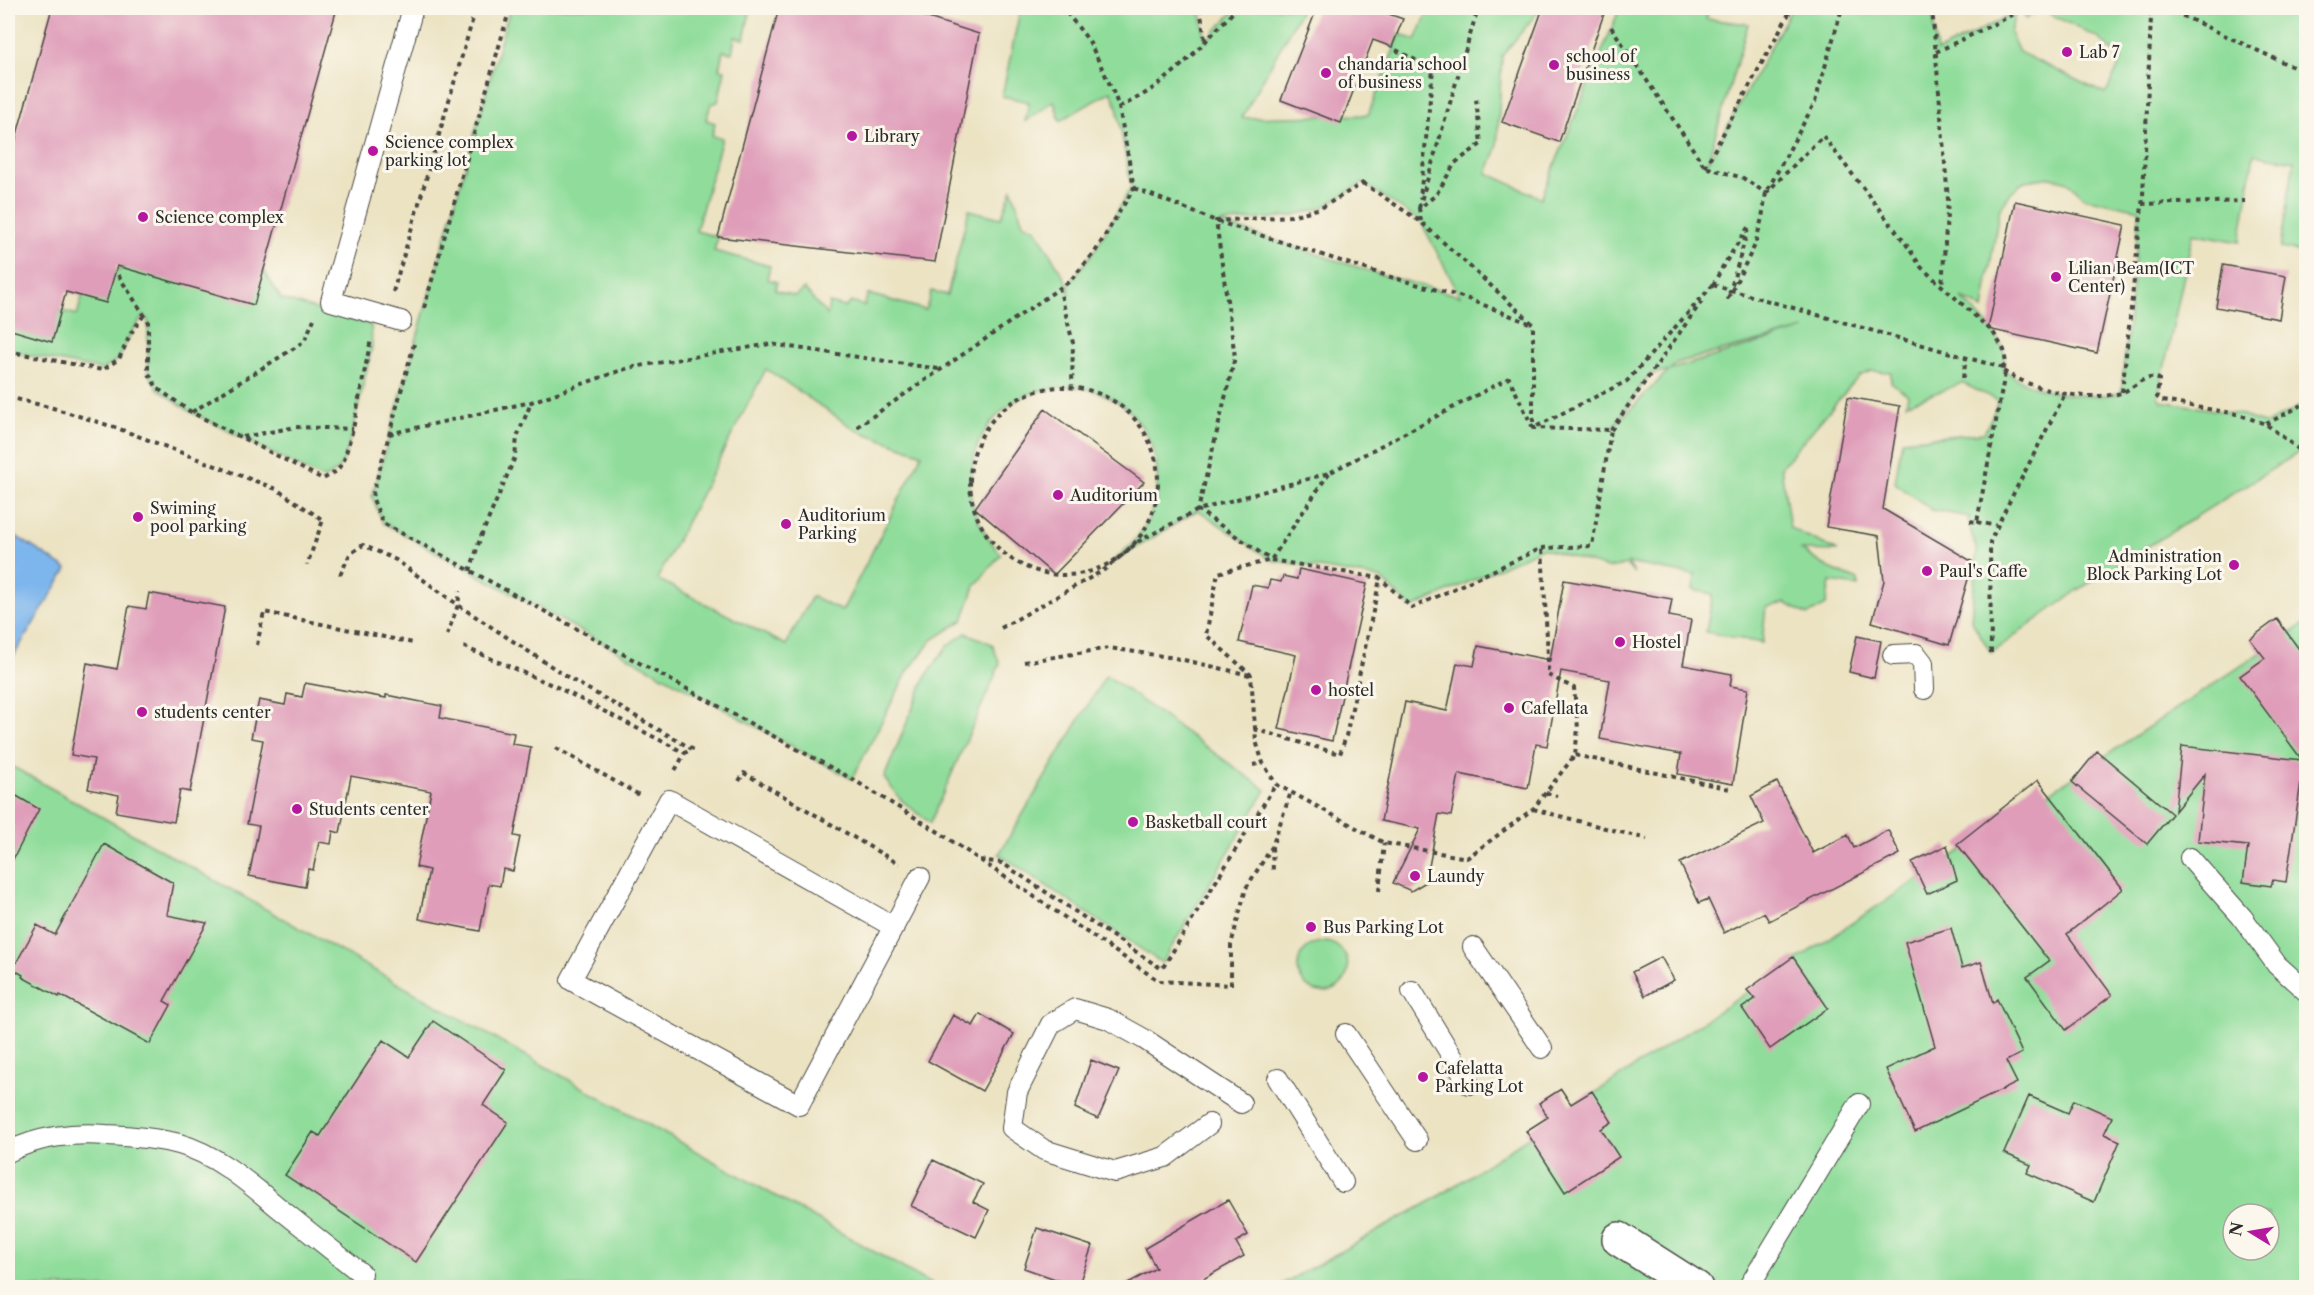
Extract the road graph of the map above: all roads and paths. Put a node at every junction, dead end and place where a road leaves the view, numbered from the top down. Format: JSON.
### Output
{"nodes":[{"id":1,"x":413,"y":8,"type":"edge"},
{"id":2,"x":476,"y":8,"type":"edge"},
{"id":3,"x":510,"y":8,"type":"edge"},
{"id":4,"x":1063,"y":8,"type":"edge"},
{"id":5,"x":1200,"y":8,"type":"edge"},
{"id":6,"x":1237,"y":8,"type":"edge"},
{"id":7,"x":1478,"y":8,"type":"edge"},
{"id":8,"x":1792,"y":8,"type":"edge"},
{"id":9,"x":1842,"y":8,"type":"edge"},
{"id":10,"x":1932,"y":8,"type":"edge"},
{"id":11,"x":2027,"y":8,"type":"edge"},
{"id":12,"x":2149,"y":8,"type":"edge"},
{"id":13,"x":2166,"y":8,"type":"edge"},
{"id":14,"x":1611,"y":27,"type":"dead end"},
{"id":15,"x":1205,"y":41,"type":"junction"},
{"id":16,"x":1396,"y":50,"type":"dead end"},
{"id":17,"x":1936,"y":52,"type":"junction"},
{"id":18,"x":2307,"y":73,"type":"edge"},
{"id":19,"x":1476,"y":99,"type":"dead end"},
{"id":20,"x":1119,"y":107,"type":"junction"},
{"id":21,"x":1705,"y":167,"type":"junction"},
{"id":22,"x":1134,"y":188,"type":"junction"},
{"id":23,"x":1766,"y":193,"type":"junction"},
{"id":24,"x":2245,"y":201,"type":"dead end"},
{"id":25,"x":2142,"y":204,"type":"junction"},
{"id":26,"x":1419,"y":208,"type":"junction"},
{"id":27,"x":1216,"y":221,"type":"junction"},
{"id":28,"x":1421,"y":222,"type":"junction"},
{"id":29,"x":118,"y":275,"type":"dead end"},
{"id":30,"x":1713,"y":285,"type":"junction"},
{"id":31,"x":1059,"y":287,"type":"junction"},
{"id":32,"x":1942,"y":287,"type":"junction"},
{"id":33,"x":387,"y":293,"type":"dead end"},
{"id":34,"x":331,"y":301,"type":"junction"},
{"id":35,"x":371,"y":313,"type":"junction"},
{"id":36,"x":144,"y":315,"type":"junction"},
{"id":37,"x":421,"y":319,"type":"dead end"},
{"id":38,"x":401,"y":321,"type":"dead end"},
{"id":39,"x":1533,"y":324,"type":"junction"},
{"id":40,"x":415,"y":342,"type":"dead end"},
{"id":41,"x":8,"y":351,"type":"edge"},
{"id":42,"x":1966,"y":358,"type":"junction"},
{"id":43,"x":940,"y":369,"type":"junction"},
{"id":44,"x":2004,"y":371,"type":"junction"},
{"id":45,"x":1963,"y":378,"type":"dead end"},
{"id":46,"x":1072,"y":385,"type":"junction"},
{"id":47,"x":2121,"y":393,"type":"junction"},
{"id":48,"x":2066,"y":394,"type":"junction"},
{"id":49,"x":8,"y":398,"type":"edge"},
{"id":50,"x":531,"y":402,"type":"junction"},
{"id":51,"x":2307,"y":403,"type":"edge"},
{"id":52,"x":191,"y":412,"type":"junction"},
{"id":53,"x":2266,"y":424,"type":"junction"},
{"id":54,"x":857,"y":427,"type":"dead end"},
{"id":55,"x":1533,"y":428,"type":"junction"},
{"id":56,"x":353,"y":429,"type":"junction"},
{"id":57,"x":1611,"y":430,"type":"junction"},
{"id":58,"x":388,"y":434,"type":"junction"},
{"id":59,"x":243,"y":437,"type":"junction"},
{"id":60,"x":2301,"y":451,"type":"dead end"},
{"id":61,"x":1329,"y":473,"type":"junction"},
{"id":62,"x":1198,"y":510,"type":"junction"},
{"id":63,"x":1970,"y":521,"type":"dead end"},
{"id":64,"x":1977,"y":522,"type":"junction"},
{"id":65,"x":1997,"y":526,"type":"junction"},
{"id":66,"x":1542,"y":548,"type":"junction"},
{"id":67,"x":1270,"y":560,"type":"junction"},
{"id":68,"x":307,"y":565,"type":"dead end"},
{"id":69,"x":470,"y":571,"type":"junction"},
{"id":70,"x":340,"y":576,"type":"dead end"},
{"id":71,"x":1380,"y":578,"type":"junction"},
{"id":72,"x":460,"y":591,"type":"dead end"},
{"id":73,"x":458,"y":605,"type":"junction"},
{"id":74,"x":1001,"y":628,"type":"dead end"},
{"id":75,"x":447,"y":635,"type":"dead end"},
{"id":76,"x":413,"y":643,"type":"dead end"},
{"id":77,"x":257,"y":645,"type":"dead end"},
{"id":78,"x":464,"y":647,"type":"dead end"},
{"id":79,"x":1991,"y":653,"type":"dead end"},
{"id":80,"x":1893,"y":655,"type":"dead end"},
{"id":81,"x":1024,"y":662,"type":"dead end"},
{"id":82,"x":1251,"y":675,"type":"junction"},
{"id":83,"x":1924,"y":689,"type":"dead end"},
{"id":84,"x":1254,"y":729,"type":"junction"},
{"id":85,"x":556,"y":748,"type":"dead end"},
{"id":86,"x":685,"y":753,"type":"junction"},
{"id":87,"x":1575,"y":755,"type":"junction"},
{"id":88,"x":1263,"y":763,"type":"junction"},
{"id":89,"x":1253,"y":765,"type":"dead end"},
{"id":90,"x":739,"y":781,"type":"dead end"},
{"id":91,"x":668,"y":783,"type":"dead end"},
{"id":92,"x":1276,"y":784,"type":"junction"},
{"id":93,"x":1730,"y":789,"type":"dead end"},
{"id":94,"x":1292,"y":792,"type":"junction"},
{"id":95,"x":1546,"y":793,"type":"junction"},
{"id":96,"x":1557,"y":796,"type":"dead end"},
{"id":97,"x":646,"y":799,"type":"dead end"},
{"id":98,"x":1533,"y":809,"type":"junction"},
{"id":99,"x":1647,"y":839,"type":"dead end"},
{"id":100,"x":1384,"y":843,"type":"junction"},
{"id":101,"x":1272,"y":847,"type":"junction"},
{"id":102,"x":2190,"y":858,"type":"dead end"},
{"id":103,"x":979,"y":860,"type":"junction"},
{"id":104,"x":1273,"y":871,"type":"dead end"},
{"id":105,"x":920,"y":877,"type":"joint"},
{"id":106,"x":1379,"y":891,"type":"dead end"},
{"id":107,"x":894,"y":927,"type":"junction"},
{"id":108,"x":1473,"y":947,"type":"dead end"},
{"id":109,"x":1412,"y":991,"type":"dead end"},
{"id":110,"x":2307,"y":991,"type":"edge"},
{"id":111,"x":1346,"y":1034,"type":"dead end"},
{"id":112,"x":1542,"y":1047,"type":"dead end"},
{"id":113,"x":1278,"y":1079,"type":"dead end"},
{"id":114,"x":1469,"y":1084,"type":"dead end"},
{"id":115,"x":1241,"y":1103,"type":"dead end"},
{"id":116,"x":1859,"y":1104,"type":"dead end"},
{"id":117,"x":1209,"y":1124,"type":"dead end"},
{"id":118,"x":1417,"y":1140,"type":"dead end"},
{"id":119,"x":8,"y":1152,"type":"edge"},
{"id":120,"x":1344,"y":1182,"type":"dead end"},
{"id":121,"x":1619,"y":1239,"type":"dead end"},
{"id":122,"x":362,"y":1274,"type":"dead end"},
{"id":123,"x":1696,"y":1287,"type":"edge"},
{"id":124,"x":1748,"y":1287,"type":"edge"}],
"edges":[{"from":1,"to":34,"type":"lane"},
{"from":2,"to":33,"type":"path"},
{"from":3,"to":37,"type":"path"},
{"from":4,"to":20,"type":"path"},
{"from":5,"to":15,"type":"path"},
{"from":6,"to":15,"type":"path"},
{"from":7,"to":26,"type":"path"},
{"from":8,"to":21,"type":"path"},
{"from":9,"to":23,"type":"path"},
{"from":10,"to":17,"type":"path"},
{"from":11,"to":17,"type":"path"},
{"from":12,"to":25,"type":"path"},
{"from":13,"to":18,"type":"path"},
{"from":14,"to":21,"type":"path"},
{"from":15,"to":20,"type":"path"},
{"from":16,"to":26,"type":"path"},
{"from":17,"to":32,"type":"path"},
{"from":19,"to":26,"type":"path"},
{"from":20,"to":22,"type":"path"},
{"from":21,"to":23,"type":"path"},
{"from":22,"to":27,"type":"path"},
{"from":22,"to":31,"type":"path"},
{"from":23,"to":30,"type":"path"},
{"from":23,"to":32,"type":"path"},
{"from":24,"to":25,"type":"path"},
{"from":25,"to":47,"type":"path"},
{"from":26,"to":28,"type":"path"},
{"from":27,"to":28,"type":"path"},
{"from":27,"to":39,"type":"path"},
{"from":27,"to":62,"type":"path"},
{"from":28,"to":39,"type":"path"},
{"from":29,"to":36,"type":"path"},
{"from":30,"to":42,"type":"path"},
{"from":30,"to":55,"type":"path"},
{"from":30,"to":57,"type":"path"},
{"from":31,"to":43,"type":"path"},
{"from":31,"to":46,"type":"path"},
{"from":32,"to":44,"type":"path"},
{"from":34,"to":35,"type":"lane"},
{"from":34,"to":52,"type":"path"},
{"from":35,"to":38,"type":"lane"},
{"from":35,"to":56,"type":"path"},
{"from":36,"to":41,"type":"path"},
{"from":36,"to":52,"type":"path"},
{"from":39,"to":55,"type":"path"},
{"from":40,"to":58,"type":"path"},
{"from":42,"to":44,"type":"path"},
{"from":42,"to":45,"type":"path"},
{"from":43,"to":50,"type":"path"},
{"from":43,"to":54,"type":"path"},
{"from":44,"to":48,"type":"path"},
{"from":44,"to":64,"type":"path"},
{"from":46,"to":46,"type":"path"},
{"from":47,"to":48,"type":"path"},
{"from":47,"to":53,"type":"path"},
{"from":48,"to":65,"type":"path"},
{"from":49,"to":68,"type":"path"},
{"from":50,"to":58,"type":"path"},
{"from":50,"to":69,"type":"path"},
{"from":51,"to":53,"type":"path"},
{"from":52,"to":59,"type":"path"},
{"from":53,"to":60,"type":"path"},
{"from":55,"to":57,"type":"path"},
{"from":55,"to":61,"type":"path"},
{"from":56,"to":59,"type":"path"},
{"from":56,"to":59,"type":"path"},
{"from":57,"to":66,"type":"path"},
{"from":58,"to":69,"type":"path"},
{"from":61,"to":62,"type":"path"},
{"from":61,"to":67,"type":"path"},
{"from":62,"to":67,"type":"path"},
{"from":62,"to":74,"type":"path"},
{"from":63,"to":64,"type":"path"},
{"from":64,"to":65,"type":"path"},
{"from":65,"to":79,"type":"path"},
{"from":66,"to":71,"type":"path"},
{"from":66,"to":87,"type":"path"},
{"from":67,"to":71,"type":"path"},
{"from":67,"to":82,"type":"path"},
{"from":69,"to":103,"type":"path"},
{"from":70,"to":73,"type":"path"},
{"from":71,"to":84,"type":"path"},
{"from":72,"to":73,"type":"path"},
{"from":73,"to":75,"type":"path"},
{"from":73,"to":86,"type":"path"},
{"from":76,"to":77,"type":"path"},
{"from":78,"to":86,"type":"path"},
{"from":80,"to":83,"type":"lane"},
{"from":81,"to":82,"type":"path"},
{"from":82,"to":84,"type":"path"},
{"from":84,"to":88,"type":"path"},
{"from":85,"to":97,"type":"path"},
{"from":86,"to":91,"type":"path"},
{"from":87,"to":93,"type":"path"},
{"from":87,"to":95,"type":"path"},
{"from":88,"to":89,"type":"path"},
{"from":88,"to":92,"type":"path"},
{"from":90,"to":105,"type":"path"},
{"from":92,"to":94,"type":"path"},
{"from":92,"to":103,"type":"path"},
{"from":94,"to":100,"type":"path"},
{"from":94,"to":101,"type":"path"},
{"from":95,"to":96,"type":"path"},
{"from":95,"to":98,"type":"path"},
{"from":98,"to":99,"type":"path"},
{"from":98,"to":100,"type":"path"},
{"from":100,"to":106,"type":"path"},
{"from":101,"to":103,"type":"path"},
{"from":101,"to":104,"type":"path"},
{"from":102,"to":110,"type":"lane"},
{"from":105,"to":107,"type":"lane"},
{"from":107,"to":107,"type":"lane"},
{"from":108,"to":112,"type":"lane"},
{"from":109,"to":114,"type":"lane"},
{"from":111,"to":118,"type":"lane"},
{"from":113,"to":120,"type":"lane"},
{"from":115,"to":117,"type":"lane"},
{"from":116,"to":124,"type":"lane"},
{"from":119,"to":122,"type":"lane"},
{"from":121,"to":123,"type":"street"}]}
